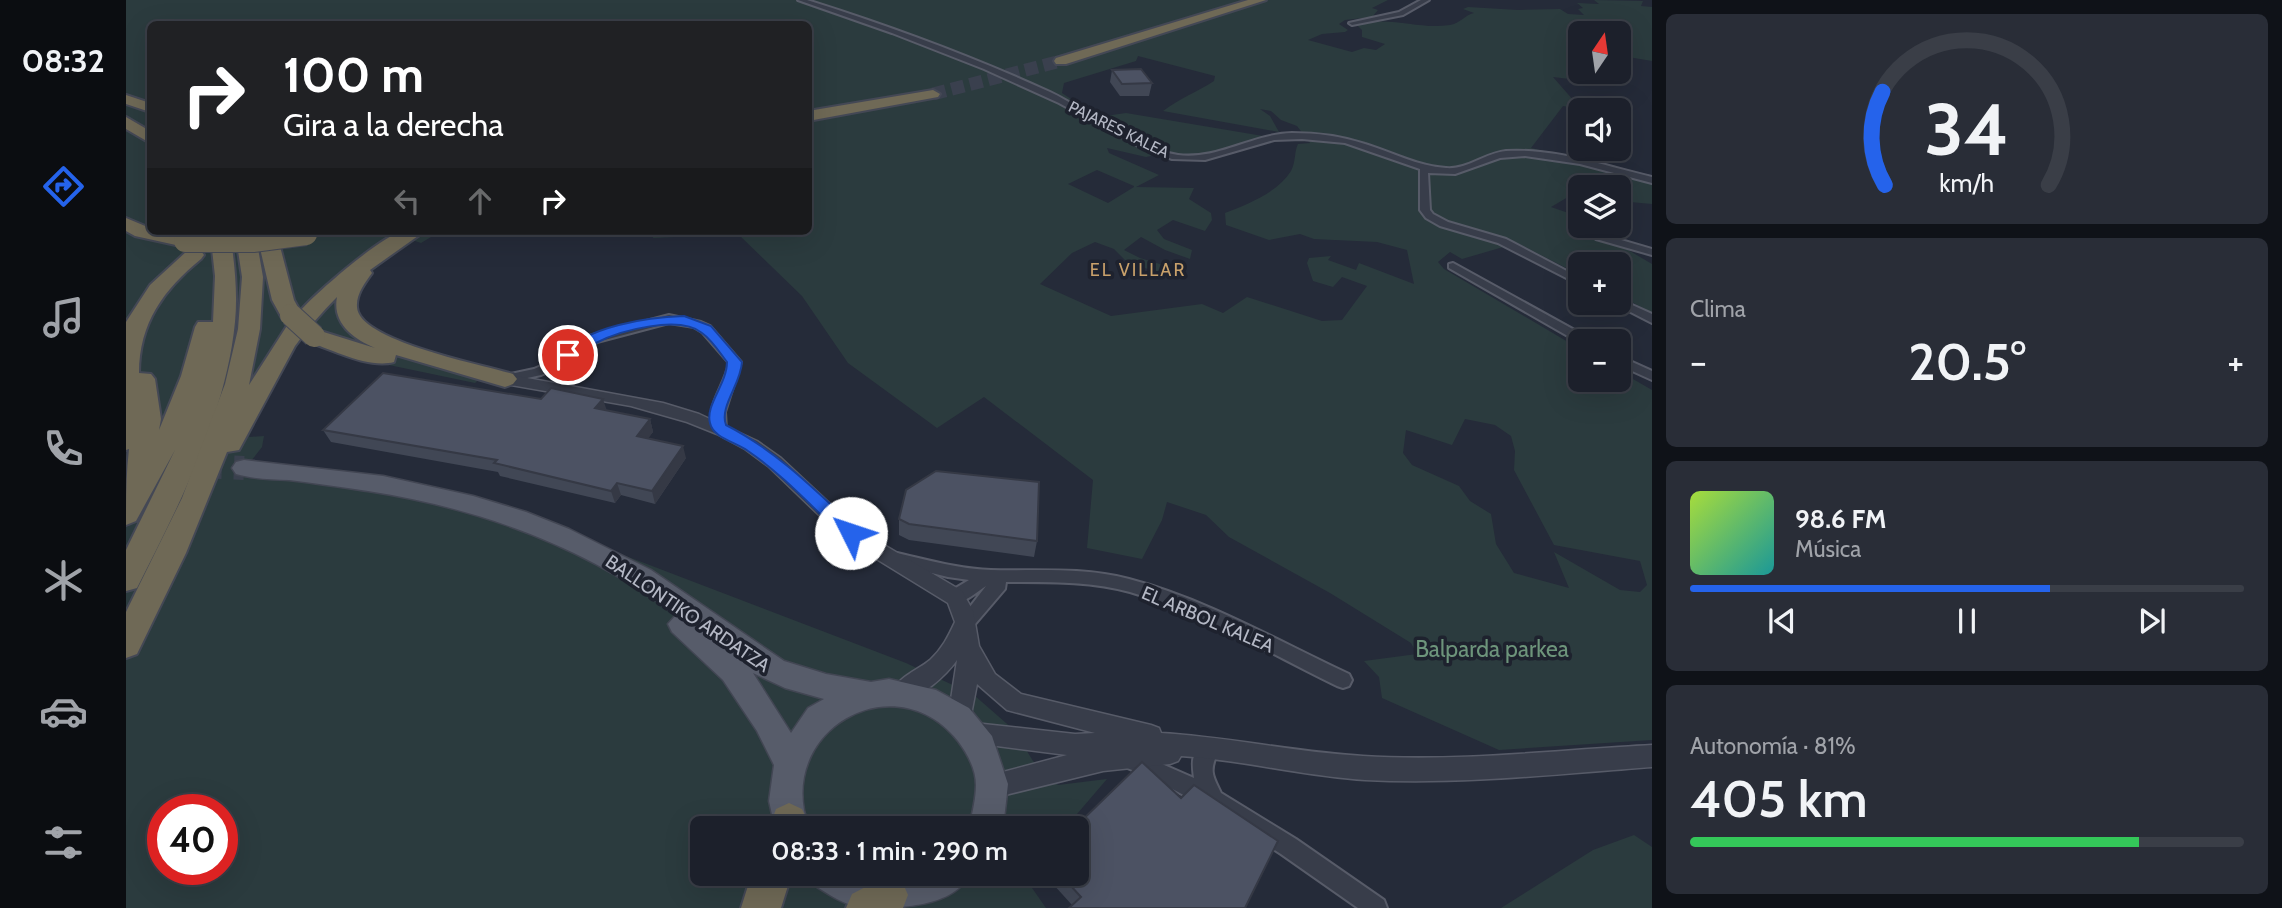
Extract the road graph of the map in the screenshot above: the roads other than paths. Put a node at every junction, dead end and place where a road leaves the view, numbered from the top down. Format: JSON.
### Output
{"nodes":[{"id":1,"x":801,"y":0,"type":"edge"},
{"id":2,"x":1243,"y":0,"type":"edge"},
{"id":3,"x":1260,"y":0,"type":"edge"},
{"id":4,"x":1426,"y":0,"type":"edge"},
{"id":5,"x":1352,"y":23,"type":"dead end"},
{"id":6,"x":126,"y":101,"type":"edge"},
{"id":7,"x":147,"y":107,"type":"edge"},
{"id":8,"x":812,"y":109,"type":"edge"},
{"id":9,"x":147,"y":115,"type":"edge"},
{"id":10,"x":812,"y":115,"type":"edge"},
{"id":11,"x":126,"y":122,"type":"edge"},
{"id":12,"x":147,"y":136,"type":"edge"},
{"id":13,"x":1420,"y":168,"type":"junction"},
{"id":14,"x":1652,"y":180,"type":"edge"},
{"id":15,"x":126,"y":224,"type":"edge"},
{"id":16,"x":147,"y":233,"type":"edge"},
{"id":17,"x":158,"y":235,"type":"edge"},
{"id":18,"x":220,"y":235,"type":"edge"},
{"id":19,"x":246,"y":235,"type":"edge"},
{"id":20,"x":267,"y":235,"type":"edge"},
{"id":21,"x":294,"y":235,"type":"edge"},
{"id":22,"x":409,"y":235,"type":"edge"},
{"id":23,"x":1603,"y":238,"type":"edge"},
{"id":24,"x":196,"y":242,"type":"edge"},
{"id":25,"x":1652,"y":252,"type":"edge"},
{"id":26,"x":377,"y":256,"type":"junction"},
{"id":27,"x":1453,"y":266,"type":"dead end"},
{"id":28,"x":1568,"y":276,"type":"edge"},
{"id":29,"x":1631,"y":308,"type":"edge"},
{"id":30,"x":1652,"y":319,"type":"edge"},
{"id":31,"x":1568,"y":331,"type":"edge"},
{"id":32,"x":133,"y":334,"type":"junction"},
{"id":33,"x":559,"y":363,"type":"junction"},
{"id":34,"x":1631,"y":366,"type":"edge"},
{"id":35,"x":505,"y":379,"type":"junction"},
{"id":36,"x":1652,"y":379,"type":"edge"},
{"id":37,"x":549,"y":387,"type":"junction"},
{"id":38,"x":719,"y":429,"type":"junction"},
{"id":39,"x":126,"y":441,"type":"edge"},
{"id":40,"x":127,"y":512,"type":"edge"},
{"id":41,"x":190,"y":516,"type":"junction"},
{"id":42,"x":885,"y":557,"type":"junction"},
{"id":43,"x":126,"y":579,"type":"edge"},
{"id":44,"x":995,"y":582,"type":"junction"},
{"id":45,"x":955,"y":597,"type":"junction"},
{"id":46,"x":964,"y":625,"type":"junction"},
{"id":47,"x":126,"y":644,"type":"edge"},
{"id":48,"x":971,"y":650,"type":"junction"},
{"id":49,"x":1343,"y":680,"type":"dead end"},
{"id":50,"x":903,"y":692,"type":"junction"},
{"id":51,"x":868,"y":694,"type":"junction"},
{"id":52,"x":967,"y":726,"type":"junction"},
{"id":53,"x":1652,"y":756,"type":"edge"},
{"id":54,"x":1125,"y":757,"type":"junction"},
{"id":55,"x":1201,"y":758,"type":"junction"},
{"id":56,"x":790,"y":763,"type":"junction"},
{"id":57,"x":1176,"y":778,"type":"junction"},
{"id":58,"x":993,"y":786,"type":"junction"},
{"id":59,"x":1213,"y":798,"type":"junction"},
{"id":60,"x":789,"y":816,"type":"edge"},
{"id":61,"x":990,"y":816,"type":"edge"},
{"id":62,"x":768,"y":886,"type":"edge"},
{"id":63,"x":850,"y":886,"type":"edge"},
{"id":64,"x":929,"y":886,"type":"edge"},
{"id":65,"x":877,"y":902,"type":"edge"},
{"id":66,"x":761,"y":908,"type":"edge"},
{"id":67,"x":1376,"y":908,"type":"edge"}],
"edges":[{"from":1,"to":13,"type":"street","name":"PAJARES KALEA"},
{"from":2,"to":3,"type":"highway"},
{"from":4,"to":5,"type":"street"},
{"from":6,"to":7,"type":"highway"},
{"from":6,"to":9,"type":"highway"},
{"from":8,"to":10,"type":"highway"},
{"from":11,"to":12,"type":"highway"},
{"from":13,"to":14,"type":"street","name":"PAJARES KALEA"},
{"from":13,"to":28,"type":"street"},
{"from":15,"to":16,"type":"highway"},
{"from":17,"to":24,"type":"highway"},
{"from":18,"to":43,"type":"highway"},
{"from":19,"to":41,"type":"highway"},
{"from":20,"to":35,"type":"highway","bridge":true},
{"from":21,"to":24,"type":"highway","bridge":true},
{"from":22,"to":26,"type":"highway"},
{"from":23,"to":25,"type":"street"},
{"from":24,"to":32,"type":"highway"},
{"from":24,"to":40,"type":"highway"},
{"from":26,"to":35,"type":"highway"},
{"from":26,"to":41,"type":"highway"},
{"from":27,"to":31,"type":"street"},
{"from":29,"to":30,"type":"street"},
{"from":32,"to":39,"type":"highway"},
{"from":32,"to":40,"type":"highway"},
{"from":33,"to":35,"type":"street"},
{"from":33,"to":37,"type":"street"},
{"from":33,"to":38,"type":"street"},
{"from":34,"to":36,"type":"street"},
{"from":35,"to":37,"type":"street","name":"EL ARBOL KALEA"},
{"from":37,"to":38,"type":"street","name":"EL ARBOL KALEA"},
{"from":38,"to":42,"type":"street","name":"EL ARBOL KALEA"},
{"from":41,"to":47,"type":"highway"},
{"from":42,"to":44,"type":"street","name":"EL ARBOL KALEA"},
{"from":42,"to":45,"type":"street","name":"EL ARBOL KALEA"},
{"from":44,"to":45,"type":"street"},
{"from":44,"to":46,"type":"street"},
{"from":44,"to":49,"type":"street","name":"EL ARBOL KALEA"},
{"from":45,"to":46,"type":"street"},
{"from":46,"to":48,"type":"street"},
{"from":46,"to":50,"type":"street"},
{"from":48,"to":52,"type":"street"},
{"from":48,"to":55,"type":"street"},
{"from":50,"to":51,"type":"main road"},
{"from":50,"to":52,"type":"main road"},
{"from":51,"to":56,"type":"main road"},
{"from":51,"to":56,"type":"main road","name":"BALLONTIKO ARDATZA"},
{"from":52,"to":55,"type":"street"},
{"from":52,"to":58,"type":"main road"},
{"from":53,"to":55,"type":"street"},
{"from":54,"to":55,"type":"street"},
{"from":54,"to":57,"type":"street"},
{"from":54,"to":58,"type":"street"},
{"from":55,"to":57,"type":"street"},
{"from":55,"to":59,"type":"street"},
{"from":56,"to":60,"type":"main road"},
{"from":57,"to":59,"type":"street"},
{"from":58,"to":61,"type":"main road"},
{"from":59,"to":67,"type":"street"},
{"from":62,"to":66,"type":"highway"},
{"from":63,"to":65,"type":"main road"},
{"from":64,"to":65,"type":"main road"}]}
